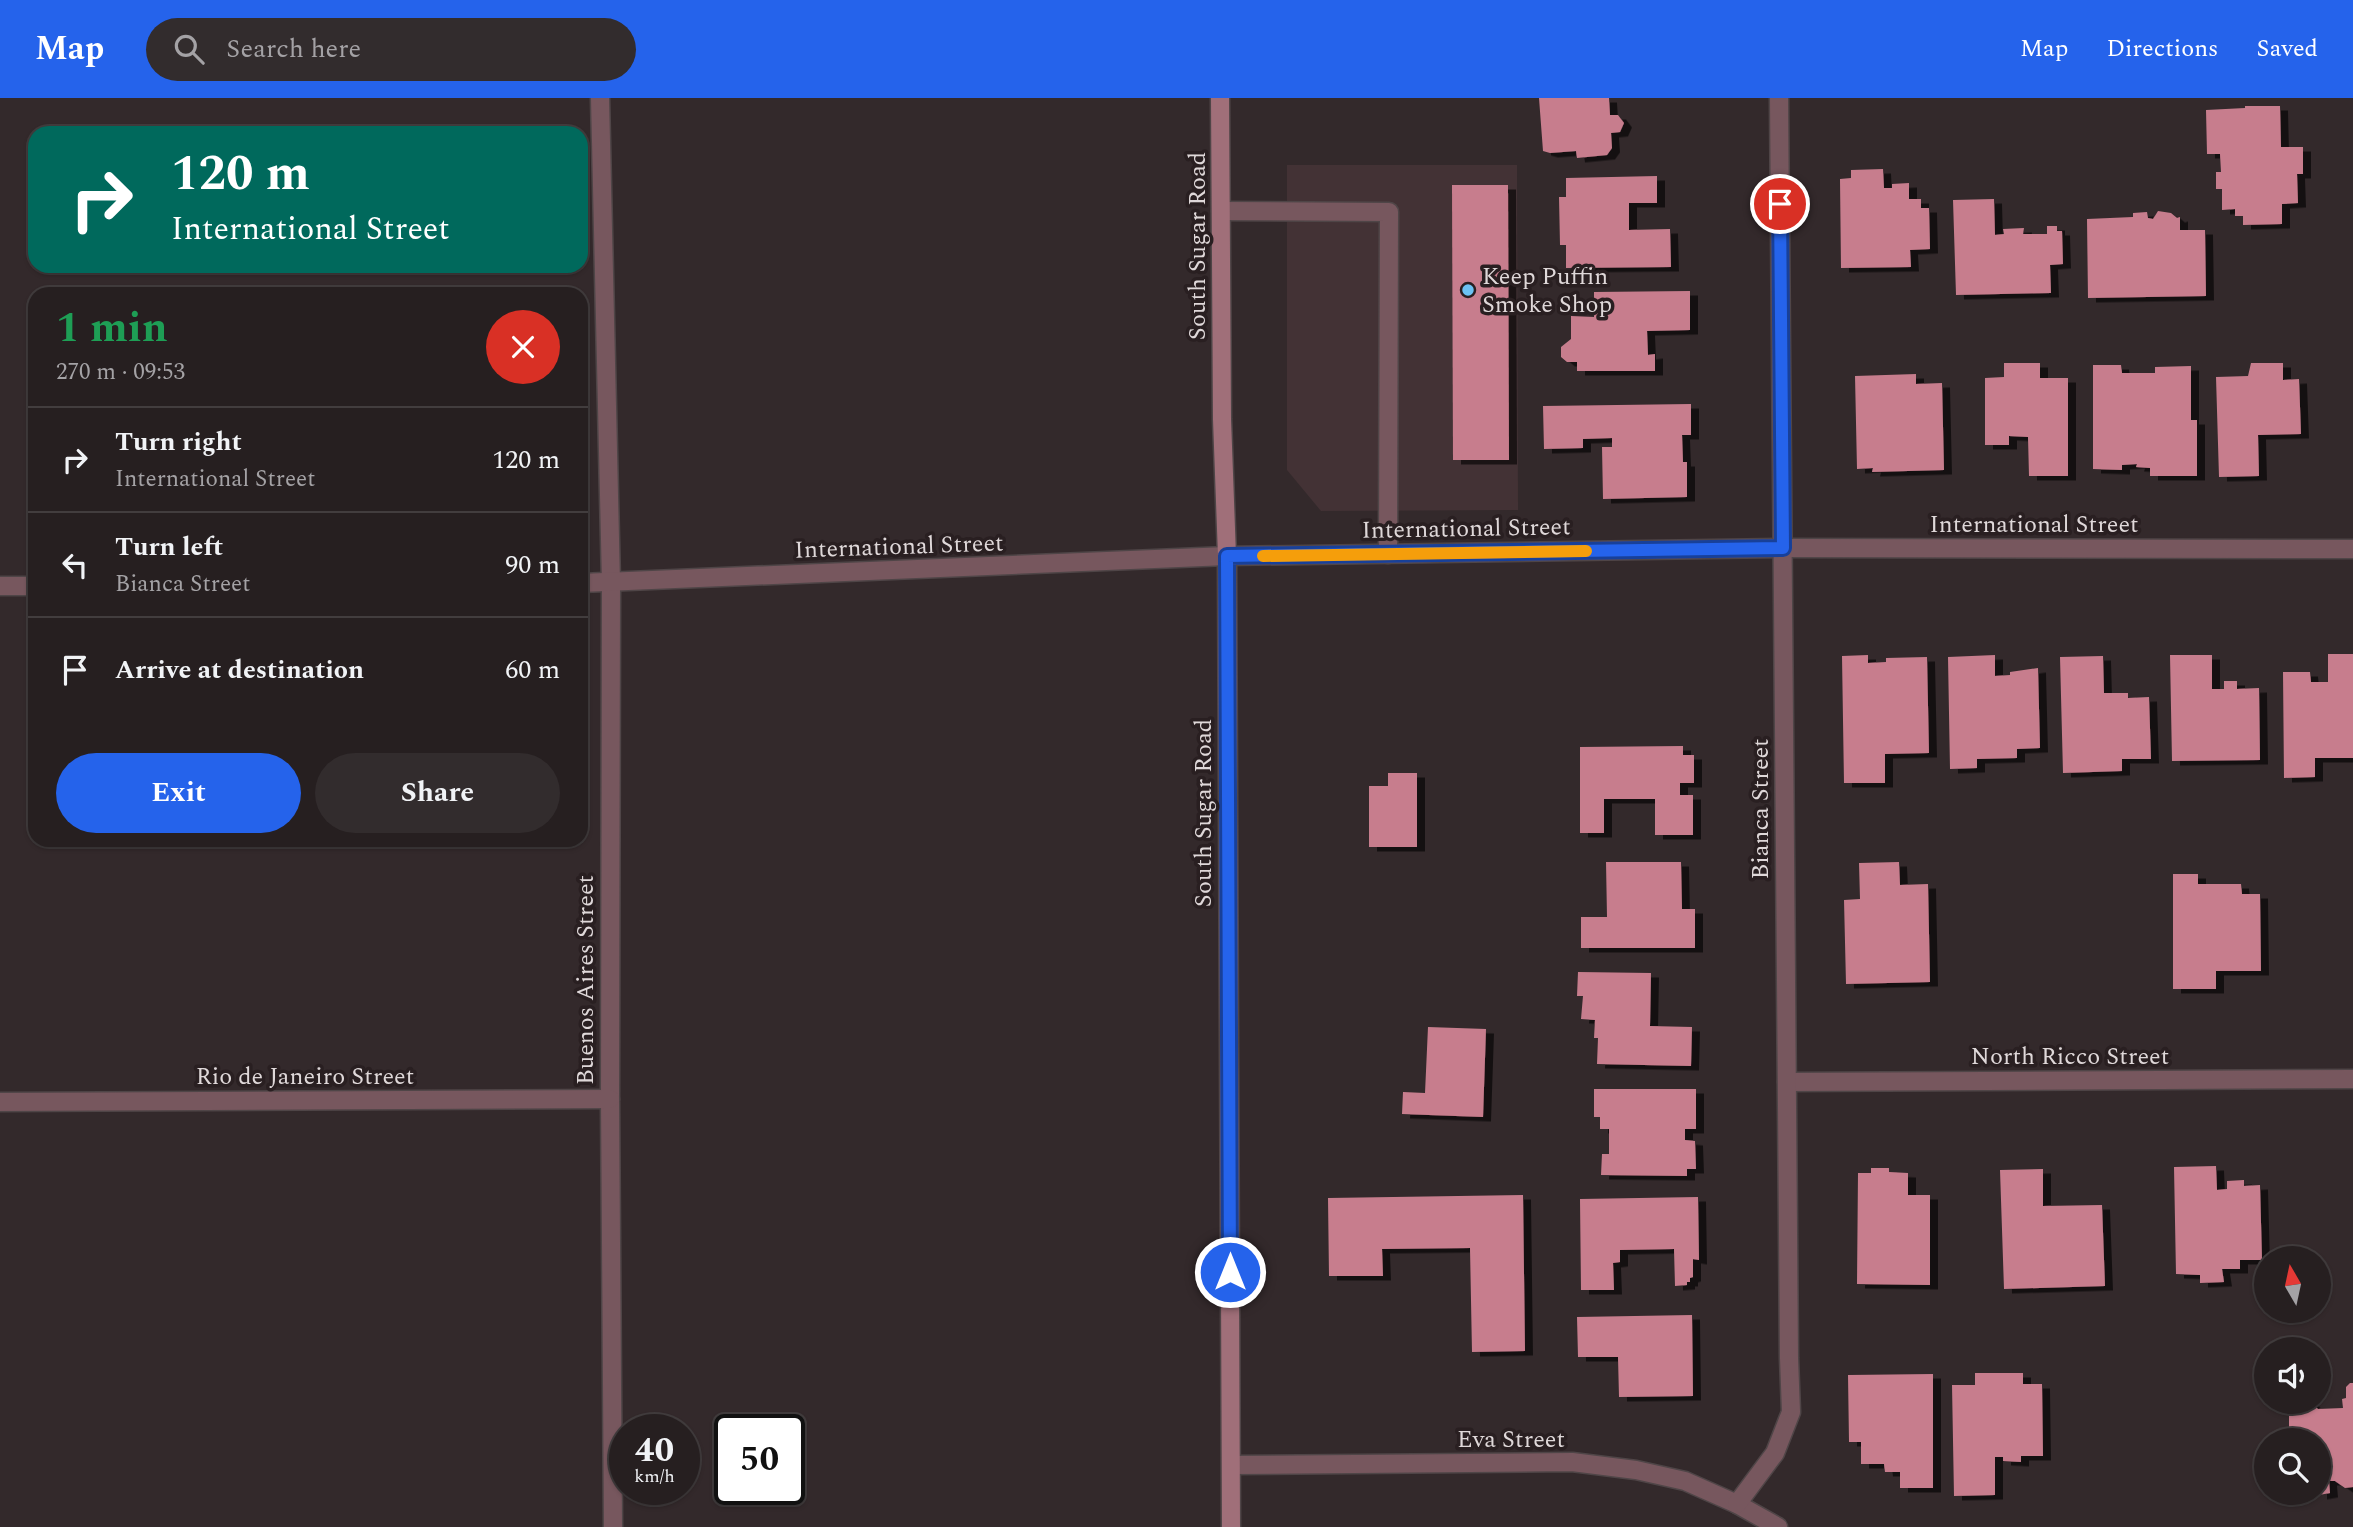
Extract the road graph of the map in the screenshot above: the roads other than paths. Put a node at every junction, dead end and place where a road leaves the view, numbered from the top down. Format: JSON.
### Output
{"nodes":[{"id":1,"x":600,"y":98,"type":"edge"},
{"id":2,"x":1220,"y":98,"type":"edge"},
{"id":3,"x":1779,"y":98,"type":"edge"},
{"id":4,"x":1221,"y":211,"type":"junction"},
{"id":5,"x":1783,"y":548,"type":"junction"},
{"id":6,"x":2353,"y":550,"type":"edge"},
{"id":7,"x":1388,"y":554,"type":"junction"},
{"id":8,"x":1227,"y":556,"type":"junction"},
{"id":9,"x":588,"y":583,"type":"edge"},
{"id":10,"x":611,"y":583,"type":"junction"},
{"id":11,"x":0,"y":586,"type":"edge"},
{"id":12,"x":28,"y":586,"type":"edge"},
{"id":13,"x":2353,"y":1079,"type":"edge"},
{"id":14,"x":1787,"y":1082,"type":"junction"},
{"id":15,"x":610,"y":1099,"type":"junction"},
{"id":16,"x":0,"y":1102,"type":"edge"},
{"id":17,"x":1231,"y":1465,"type":"junction"},
{"id":18,"x":1737,"y":1504,"type":"junction"},
{"id":19,"x":613,"y":1527,"type":"edge"},
{"id":20,"x":1231,"y":1527,"type":"edge"},
{"id":21,"x":1778,"y":1527,"type":"edge"}],
"edges":[{"from":1,"to":10,"type":"street","name":"Buenos Aires Street"},
{"from":2,"to":4,"type":"main road","name":"South Sugar Road"},
{"from":3,"to":5,"type":"street","name":"Bianca Street"},
{"from":4,"to":7,"type":"street"},
{"from":4,"to":8,"type":"main road","name":"South Sugar Road"},
{"from":5,"to":6,"type":"street","name":"International Street"},
{"from":5,"to":7,"type":"street","name":"International Street"},
{"from":5,"to":14,"type":"street","name":"Bianca Street"},
{"from":7,"to":8,"type":"street","name":"International Street"},
{"from":8,"to":10,"type":"street","name":"International Street"},
{"from":8,"to":17,"type":"main road","name":"South Sugar Road"},
{"from":9,"to":10,"type":"street","name":"International Street"},
{"from":10,"to":15,"type":"street","name":"Buenos Aires Street"},
{"from":11,"to":12,"type":"street"},
{"from":13,"to":14,"type":"street","name":"North Ricco Street"},
{"from":14,"to":18,"type":"street","name":"Bianca Street"},
{"from":15,"to":16,"type":"street","name":"Rio de Janeiro Street"},
{"from":15,"to":19,"type":"street","name":"Buenos Aires Street"},
{"from":17,"to":18,"type":"street","name":"Eva Street"},
{"from":17,"to":20,"type":"main road","name":"South Sugar Road"},
{"from":18,"to":21,"type":"street","name":"Eva Street"}]}
